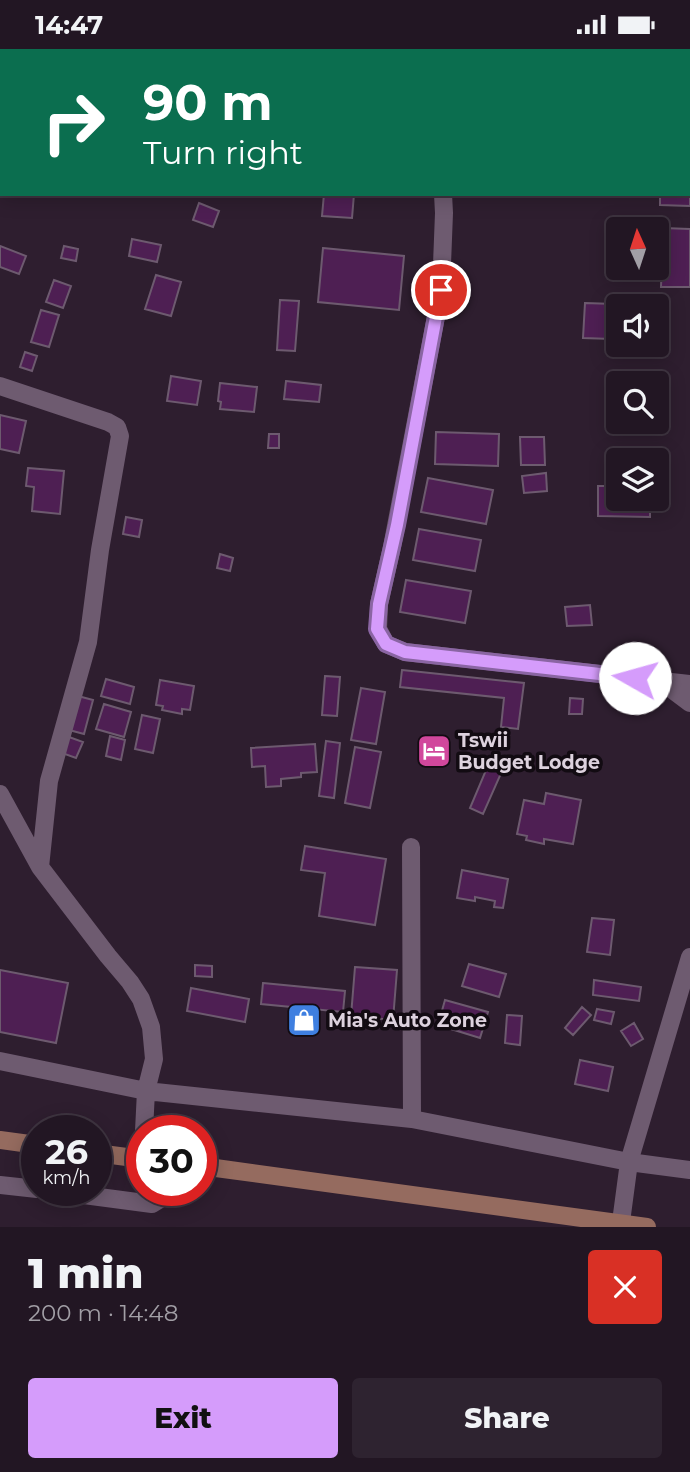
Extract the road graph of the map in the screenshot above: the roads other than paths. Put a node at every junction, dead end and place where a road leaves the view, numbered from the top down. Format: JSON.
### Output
{"nodes":[{"id":1,"x":443,"y":196,"type":"edge"},
{"id":2,"x":0,"y":386,"type":"edge"},
{"id":3,"x":660,"y":681,"type":"junction"},
{"id":4,"x":690,"y":684,"type":"edge"},
{"id":5,"x":690,"y":703,"type":"edge"},
{"id":6,"x":0,"y":794,"type":"edge"},
{"id":7,"x":411,"y":848,"type":"dead end"},
{"id":8,"x":40,"y":867,"type":"junction"},
{"id":9,"x":690,"y":957,"type":"edge"},
{"id":10,"x":0,"y":1061,"type":"edge"},
{"id":11,"x":146,"y":1091,"type":"junction"},
{"id":12,"x":145,"y":1115,"type":"edge"},
{"id":13,"x":412,"y":1119,"type":"junction"},
{"id":14,"x":0,"y":1140,"type":"edge"},
{"id":15,"x":21,"y":1143,"type":"edge"},
{"id":16,"x":629,"y":1162,"type":"junction"},
{"id":17,"x":217,"y":1168,"type":"edge"},
{"id":18,"x":690,"y":1170,"type":"edge"},
{"id":19,"x":0,"y":1185,"type":"edge"},
{"id":20,"x":21,"y":1187,"type":"edge"},
{"id":21,"x":621,"y":1222,"type":"junction"},
{"id":22,"x":647,"y":1227,"type":"edge"}],
"edges":[{"from":1,"to":3,"type":"street"},
{"from":2,"to":8,"type":"street"},
{"from":3,"to":4,"type":"street"},
{"from":3,"to":5,"type":"street"},
{"from":6,"to":8,"type":"street"},
{"from":7,"to":13,"type":"street"},
{"from":8,"to":11,"type":"street"},
{"from":9,"to":16,"type":"street"},
{"from":10,"to":11,"type":"street"},
{"from":11,"to":12,"type":"street"},
{"from":11,"to":13,"type":"street"},
{"from":13,"to":16,"type":"street"},
{"from":14,"to":15,"type":"street"},
{"from":16,"to":18,"type":"street"},
{"from":16,"to":21,"type":"street"},
{"from":17,"to":21,"type":"street"},
{"from":19,"to":20,"type":"street"},
{"from":21,"to":22,"type":"street"}]}
